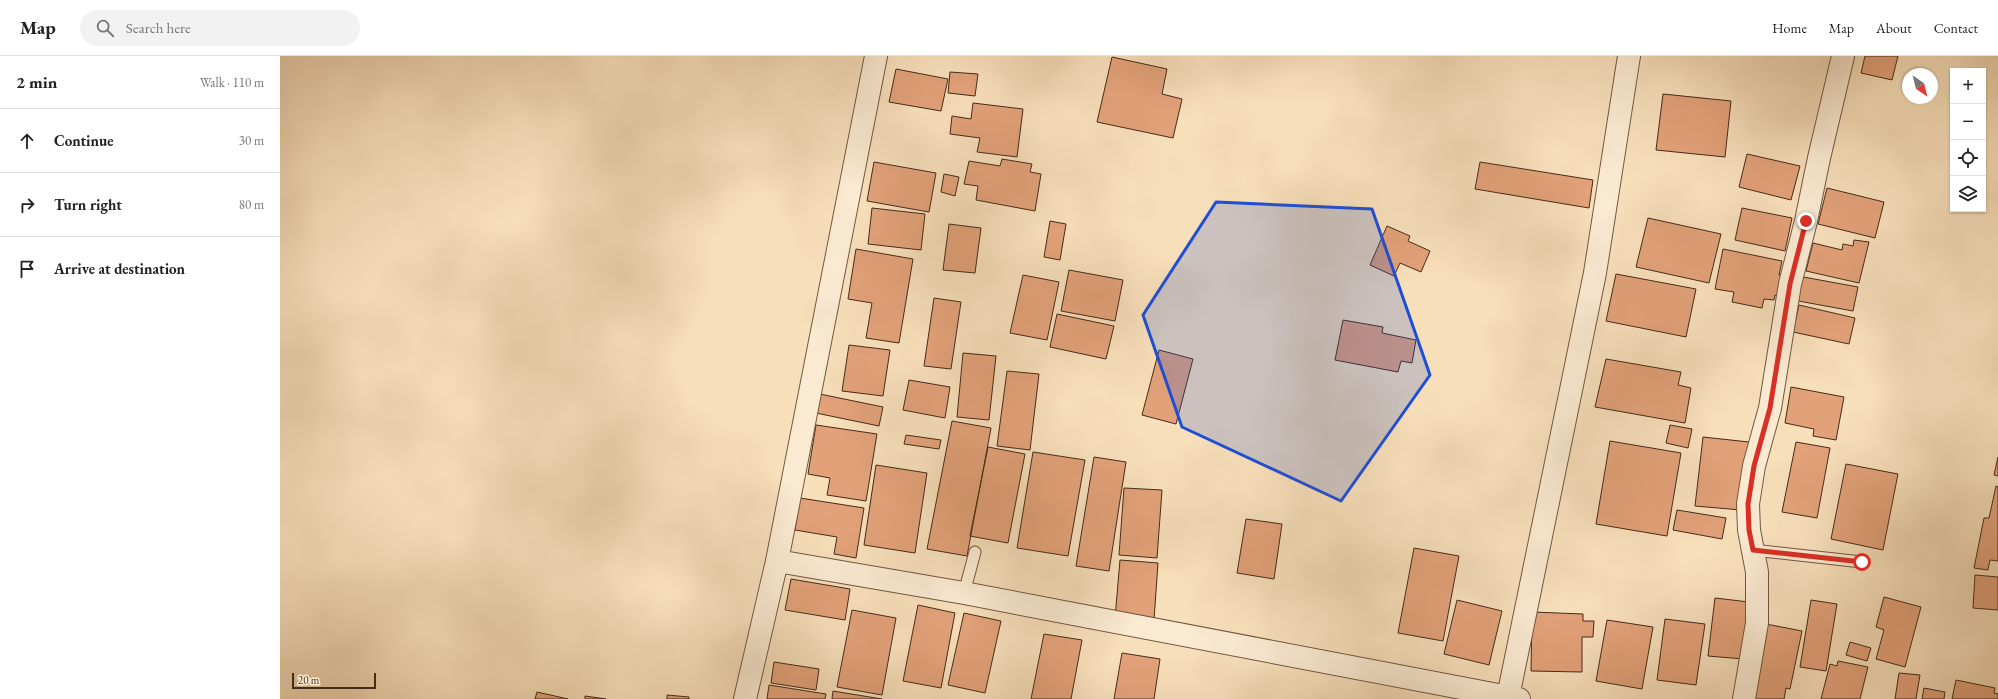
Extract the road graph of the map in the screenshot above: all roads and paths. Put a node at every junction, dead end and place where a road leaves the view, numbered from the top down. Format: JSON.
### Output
{"nodes":[{"id":1,"x":876,"y":56,"type":"edge"},
{"id":2,"x":1629,"y":56,"type":"edge"},
{"id":3,"x":1843,"y":56,"type":"edge"},
{"id":4,"x":1753,"y":550,"type":"junction"},
{"id":5,"x":975,"y":552,"type":"dead end"},
{"id":6,"x":777,"y":560,"type":"junction"},
{"id":7,"x":1862,"y":562,"type":"dead end"},
{"id":8,"x":964,"y":593,"type":"junction"},
{"id":9,"x":1514,"y":698,"type":"edge"},
{"id":10,"x":745,"y":699,"type":"edge"},
{"id":11,"x":1744,"y":699,"type":"edge"}],
"edges":[{"from":1,"to":6,"type":"street"},
{"from":2,"to":9,"type":"street"},
{"from":3,"to":4,"type":"street"},
{"from":4,"to":7,"type":"lane"},
{"from":4,"to":11,"type":"street"},
{"from":5,"to":8,"type":"lane"},
{"from":6,"to":8,"type":"street"},
{"from":6,"to":10,"type":"street"},
{"from":8,"to":9,"type":"street"}]}
